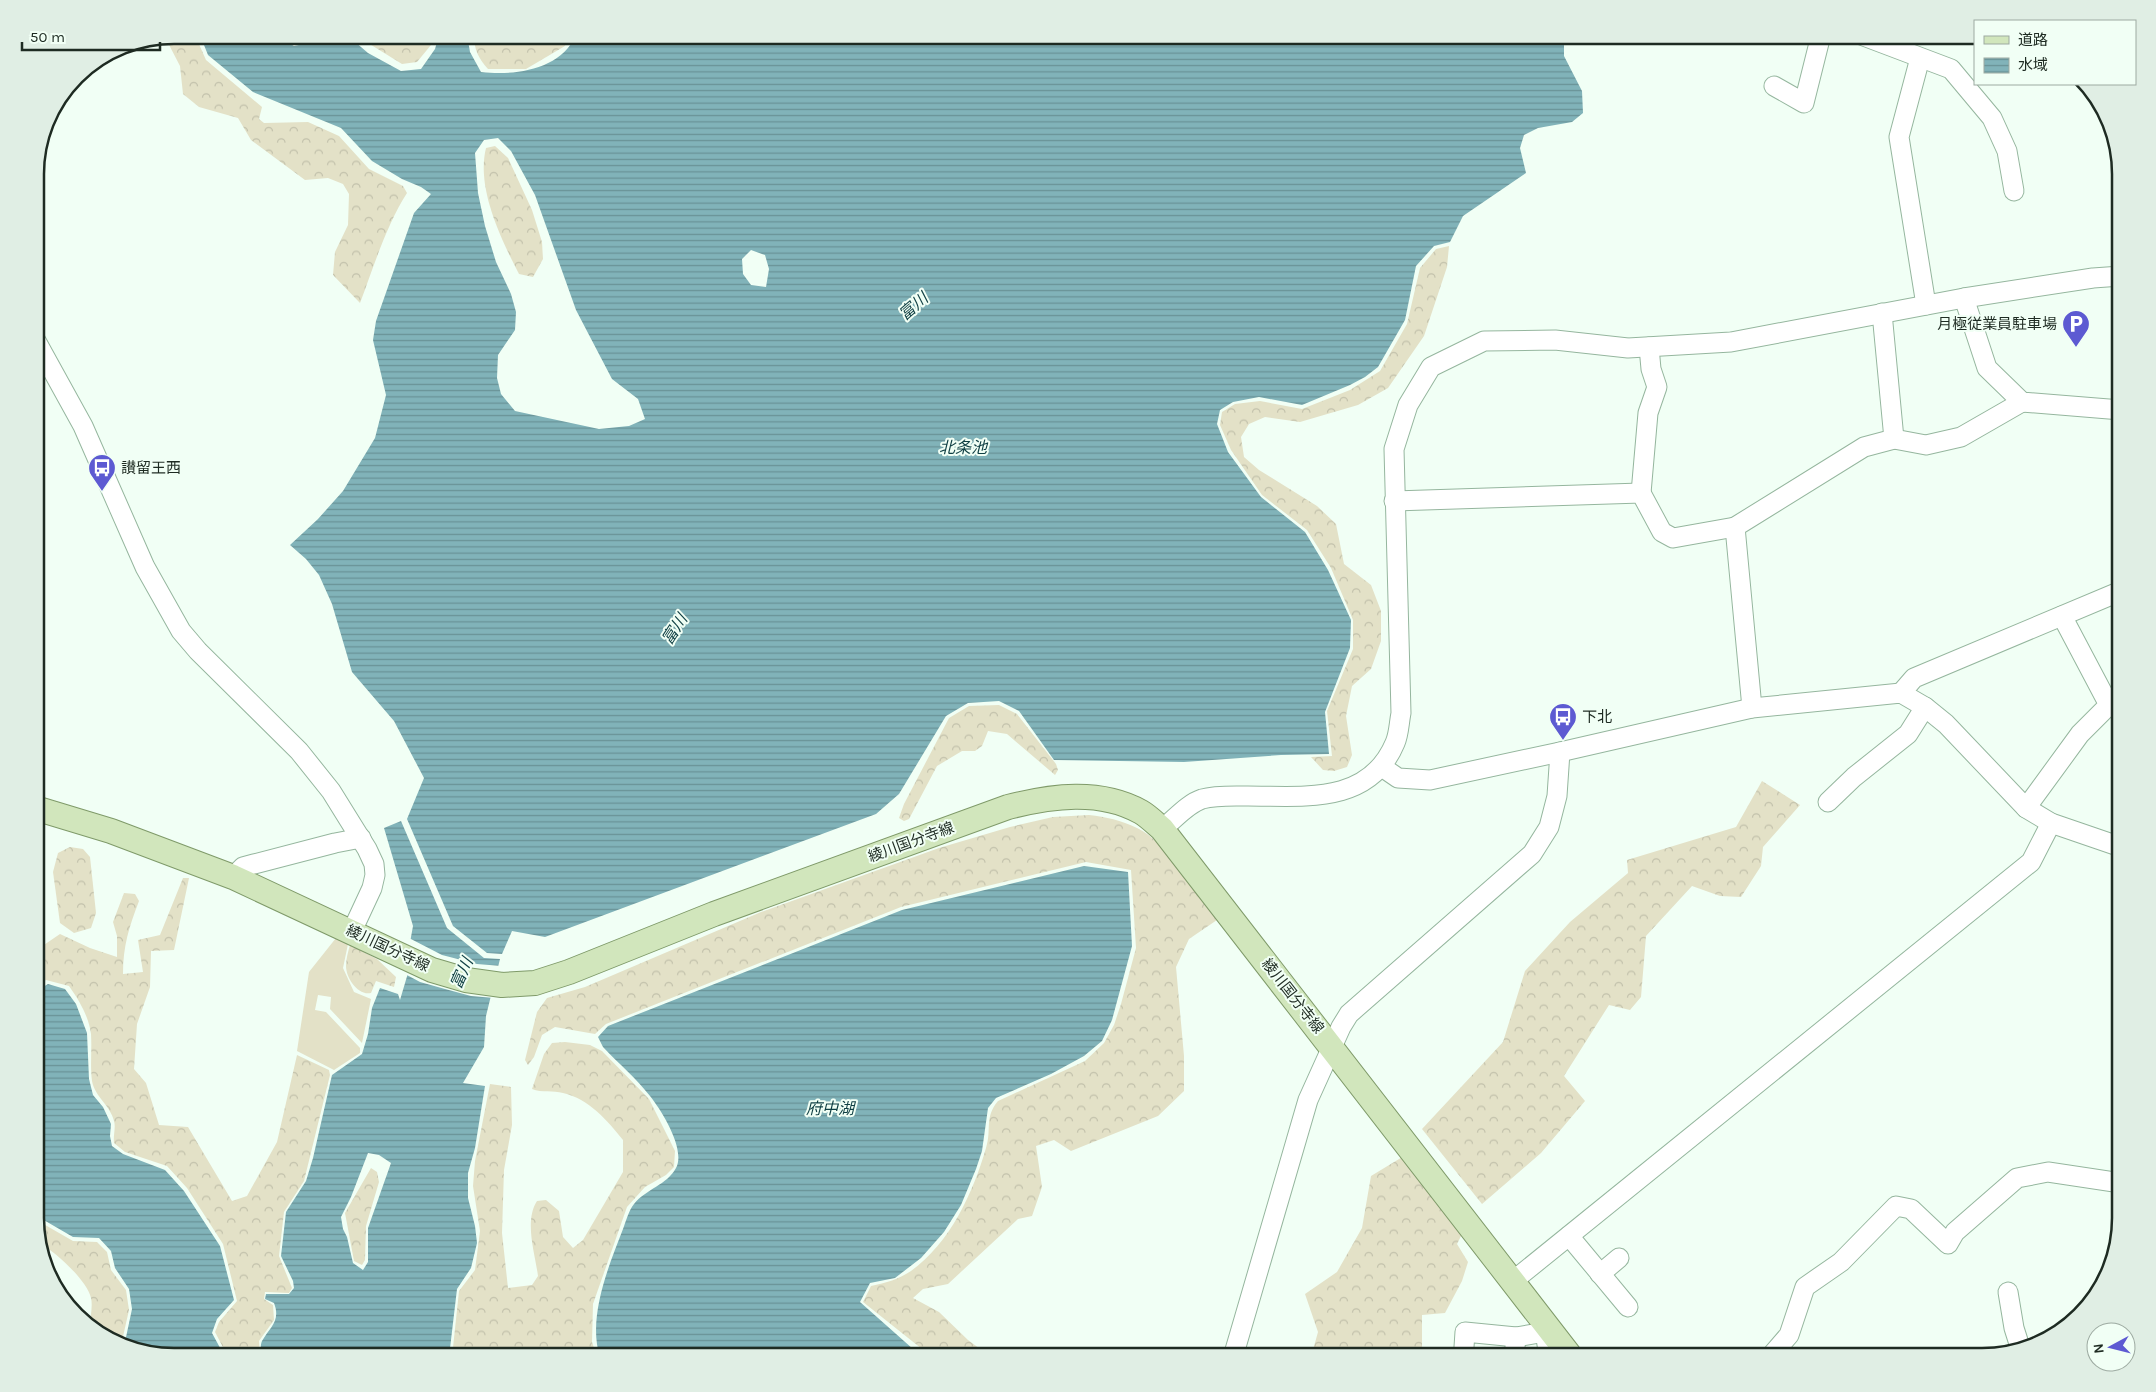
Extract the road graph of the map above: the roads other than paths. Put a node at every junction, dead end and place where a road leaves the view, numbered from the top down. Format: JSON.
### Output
{"nodes":[{"id":1,"x":1819,"y":44,"type":"edge"},
{"id":2,"x":1884,"y":44,"type":"edge"},
{"id":3,"x":1920,"y":58,"type":"junction"},
{"id":4,"x":1774,"y":86,"type":"dead end"},
{"id":5,"x":2014,"y":191,"type":"dead end"},
{"id":6,"x":2112,"y":277,"type":"edge"},
{"id":7,"x":1964,"y":298,"type":"junction"},
{"id":8,"x":1926,"y":305,"type":"junction"},
{"id":9,"x":1882,"y":313,"type":"junction"},
{"id":10,"x":1649,"y":347,"type":"junction"},
{"id":11,"x":44,"y":355,"type":"edge"},
{"id":12,"x":2022,"y":402,"type":"junction"},
{"id":13,"x":2112,"y":409,"type":"edge"},
{"id":14,"x":1894,"y":439,"type":"junction"},
{"id":15,"x":1641,"y":493,"type":"junction"},
{"id":16,"x":1394,"y":501,"type":"junction"},
{"id":17,"x":1735,"y":527,"type":"junction"},
{"id":18,"x":2112,"y":595,"type":"edge"},
{"id":19,"x":2062,"y":616,"type":"junction"},
{"id":20,"x":1901,"y":693,"type":"junction"},
{"id":21,"x":1925,"y":707,"type":"junction"},
{"id":22,"x":1752,"y":708,"type":"junction"},
{"id":23,"x":1560,"y":752,"type":"junction"},
{"id":24,"x":1382,"y":767,"type":"junction"},
{"id":25,"x":1828,"y":802,"type":"dead end"},
{"id":26,"x":2026,"y":808,"type":"junction"},
{"id":27,"x":44,"y":811,"type":"edge"},
{"id":28,"x":2051,"y":823,"type":"junction"},
{"id":29,"x":1162,"y":829,"type":"junction"},
{"id":30,"x":361,"y":838,"type":"junction"},
{"id":31,"x":2112,"y":844,"type":"edge"},
{"id":32,"x":233,"y":876,"type":"junction"},
{"id":33,"x":352,"y":931,"type":"junction"},
{"id":34,"x":1333,"y":1047,"type":"junction"},
{"id":35,"x":2112,"y":1181,"type":"edge"},
{"id":36,"x":1569,"y":1236,"type":"junction"},
{"id":37,"x":1620,"y":1258,"type":"dead end"},
{"id":38,"x":1600,"y":1274,"type":"junction"},
{"id":39,"x":1513,"y":1281,"type":"junction"},
{"id":40,"x":2008,"y":1292,"type":"dead end"},
{"id":41,"x":1628,"y":1307,"type":"dead end"},
{"id":42,"x":1548,"y":1332,"type":"junction"},
{"id":43,"x":1516,"y":1337,"type":"junction"},
{"id":44,"x":2019,"y":1343,"type":"edge"},
{"id":45,"x":1464,"y":1347,"type":"dead end"},
{"id":46,"x":1236,"y":1348,"type":"edge"},
{"id":47,"x":1515,"y":1348,"type":"edge"},
{"id":48,"x":1549,"y":1348,"type":"edge"},
{"id":49,"x":1563,"y":1348,"type":"edge"},
{"id":50,"x":1778,"y":1348,"type":"edge"}],
"edges":[{"from":1,"to":4,"type":"street"},
{"from":2,"to":3,"type":"street"},
{"from":3,"to":5,"type":"street"},
{"from":3,"to":8,"type":"street"},
{"from":6,"to":7,"type":"street"},
{"from":7,"to":8,"type":"street"},
{"from":7,"to":12,"type":"street"},
{"from":8,"to":9,"type":"street"},
{"from":9,"to":10,"type":"street"},
{"from":9,"to":14,"type":"street"},
{"from":10,"to":15,"type":"street"},
{"from":10,"to":16,"type":"street"},
{"from":11,"to":30,"type":"street"},
{"from":12,"to":13,"type":"street"},
{"from":12,"to":14,"type":"street"},
{"from":14,"to":17,"type":"street"},
{"from":15,"to":16,"type":"street"},
{"from":15,"to":17,"type":"street"},
{"from":16,"to":24,"type":"street"},
{"from":17,"to":22,"type":"street"},
{"from":18,"to":19,"type":"street"},
{"from":19,"to":20,"type":"street"},
{"from":19,"to":26,"type":"street"},
{"from":20,"to":21,"type":"street"},
{"from":20,"to":22,"type":"street"},
{"from":21,"to":25,"type":"street"},
{"from":21,"to":26,"type":"street"},
{"from":22,"to":23,"type":"street"},
{"from":23,"to":24,"type":"street"},
{"from":23,"to":34,"type":"street"},
{"from":24,"to":29,"type":"street"},
{"from":26,"to":28,"type":"street"},
{"from":27,"to":32,"type":"main road","name":"綾川国分寺線"},
{"from":28,"to":31,"type":"street"},
{"from":28,"to":36,"type":"street"},
{"from":29,"to":33,"type":"main road","name":"綾川国分寺線"},
{"from":29,"to":34,"type":"main road","name":"綾川国分寺線"},
{"from":30,"to":32,"type":"street"},
{"from":30,"to":33,"type":"street"},
{"from":32,"to":33,"type":"main road","name":"綾川国分寺線"},
{"from":34,"to":39,"type":"main road","name":"綾川国分寺線"},
{"from":34,"to":46,"type":"street"},
{"from":35,"to":50,"type":"street"},
{"from":36,"to":38,"type":"street"},
{"from":36,"to":39,"type":"street"},
{"from":37,"to":38,"type":"street"},
{"from":38,"to":41,"type":"street"},
{"from":39,"to":42,"type":"main road","name":"綾川国分寺線"},
{"from":40,"to":44,"type":"street"},
{"from":42,"to":43,"type":"street"},
{"from":42,"to":48,"type":"street"},
{"from":42,"to":49,"type":"main road","name":"綾川国分寺線"},
{"from":43,"to":45,"type":"street"},
{"from":43,"to":47,"type":"street"}]}
